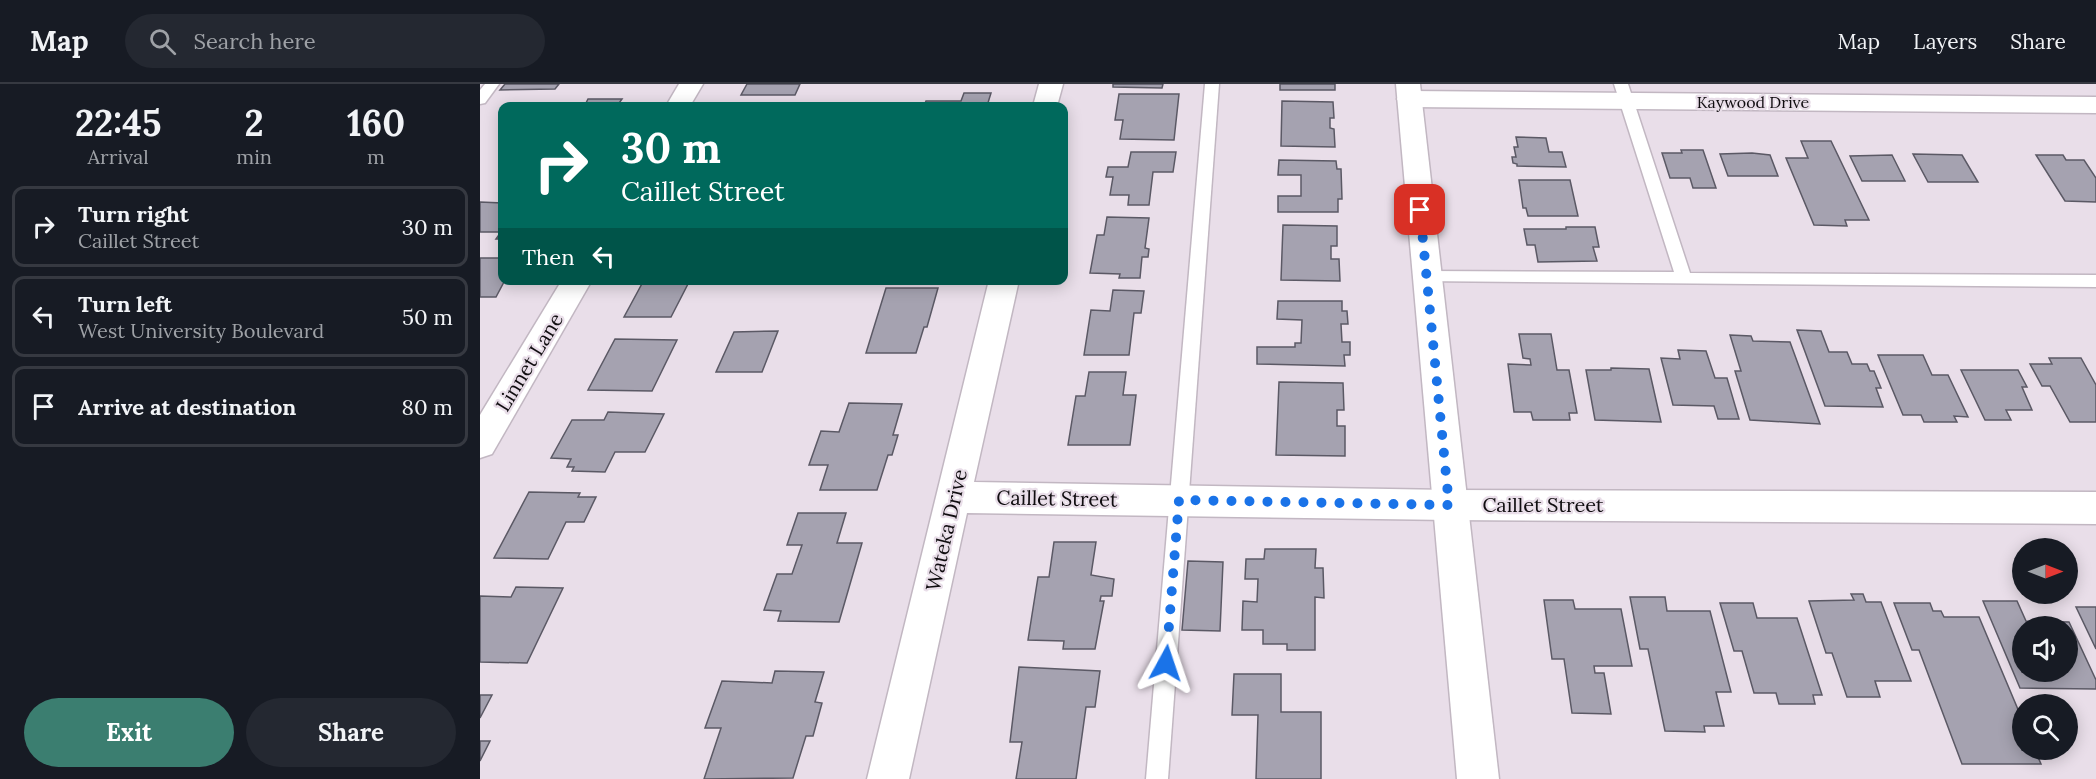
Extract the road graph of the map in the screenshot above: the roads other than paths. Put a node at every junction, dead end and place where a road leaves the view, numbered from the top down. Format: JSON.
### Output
{"nodes":[{"id":1,"x":492,"y":84,"type":"edge"},
{"id":2,"x":691,"y":84,"type":"edge"},
{"id":3,"x":1051,"y":84,"type":"edge"},
{"id":4,"x":1212,"y":84,"type":"edge"},
{"id":5,"x":1409,"y":92,"type":"edge"},
{"id":6,"x":1624,"y":92,"type":"edge"},
{"id":7,"x":480,"y":100,"type":"edge"},
{"id":8,"x":680,"y":102,"type":"edge"},
{"id":9,"x":1047,"y":102,"type":"edge"},
{"id":10,"x":2096,"y":105,"type":"edge"},
{"id":11,"x":1426,"y":277,"type":"junction"},
{"id":12,"x":1683,"y":277,"type":"junction"},
{"id":13,"x":2096,"y":281,"type":"edge"},
{"id":14,"x":575,"y":285,"type":"edge"},
{"id":15,"x":1003,"y":285,"type":"edge"},
{"id":16,"x":480,"y":444,"type":"edge"},
{"id":17,"x":953,"y":497,"type":"junction"},
{"id":18,"x":1179,"y":500,"type":"junction"},
{"id":19,"x":1449,"y":505,"type":"junction"},
{"id":20,"x":2096,"y":508,"type":"edge"},
{"id":21,"x":888,"y":779,"type":"edge"},
{"id":22,"x":1157,"y":779,"type":"edge"},
{"id":23,"x":1478,"y":779,"type":"edge"}],
"edges":[{"from":1,"to":7,"type":"lane"},
{"from":2,"to":8,"type":"street"},
{"from":3,"to":9,"type":"street"},
{"from":4,"to":18,"type":"lane"},
{"from":5,"to":6,"type":"street","name":"Kaywood Drive"},
{"from":5,"to":11,"type":"street"},
{"from":6,"to":10,"type":"street","name":"Kaywood Drive"},
{"from":6,"to":12,"type":"lane"},
{"from":11,"to":12,"type":"lane"},
{"from":11,"to":19,"type":"street"},
{"from":12,"to":13,"type":"lane"},
{"from":14,"to":16,"type":"street","name":"Linnet Lane"},
{"from":15,"to":17,"type":"street","name":"Wateka Drive"},
{"from":17,"to":18,"type":"street","name":"Caillet Street"},
{"from":17,"to":21,"type":"street","name":"Wateka Drive"},
{"from":18,"to":19,"type":"street","name":"Caillet Street"},
{"from":18,"to":22,"type":"lane"},
{"from":19,"to":20,"type":"street","name":"Caillet Street"},
{"from":19,"to":23,"type":"street"}]}
